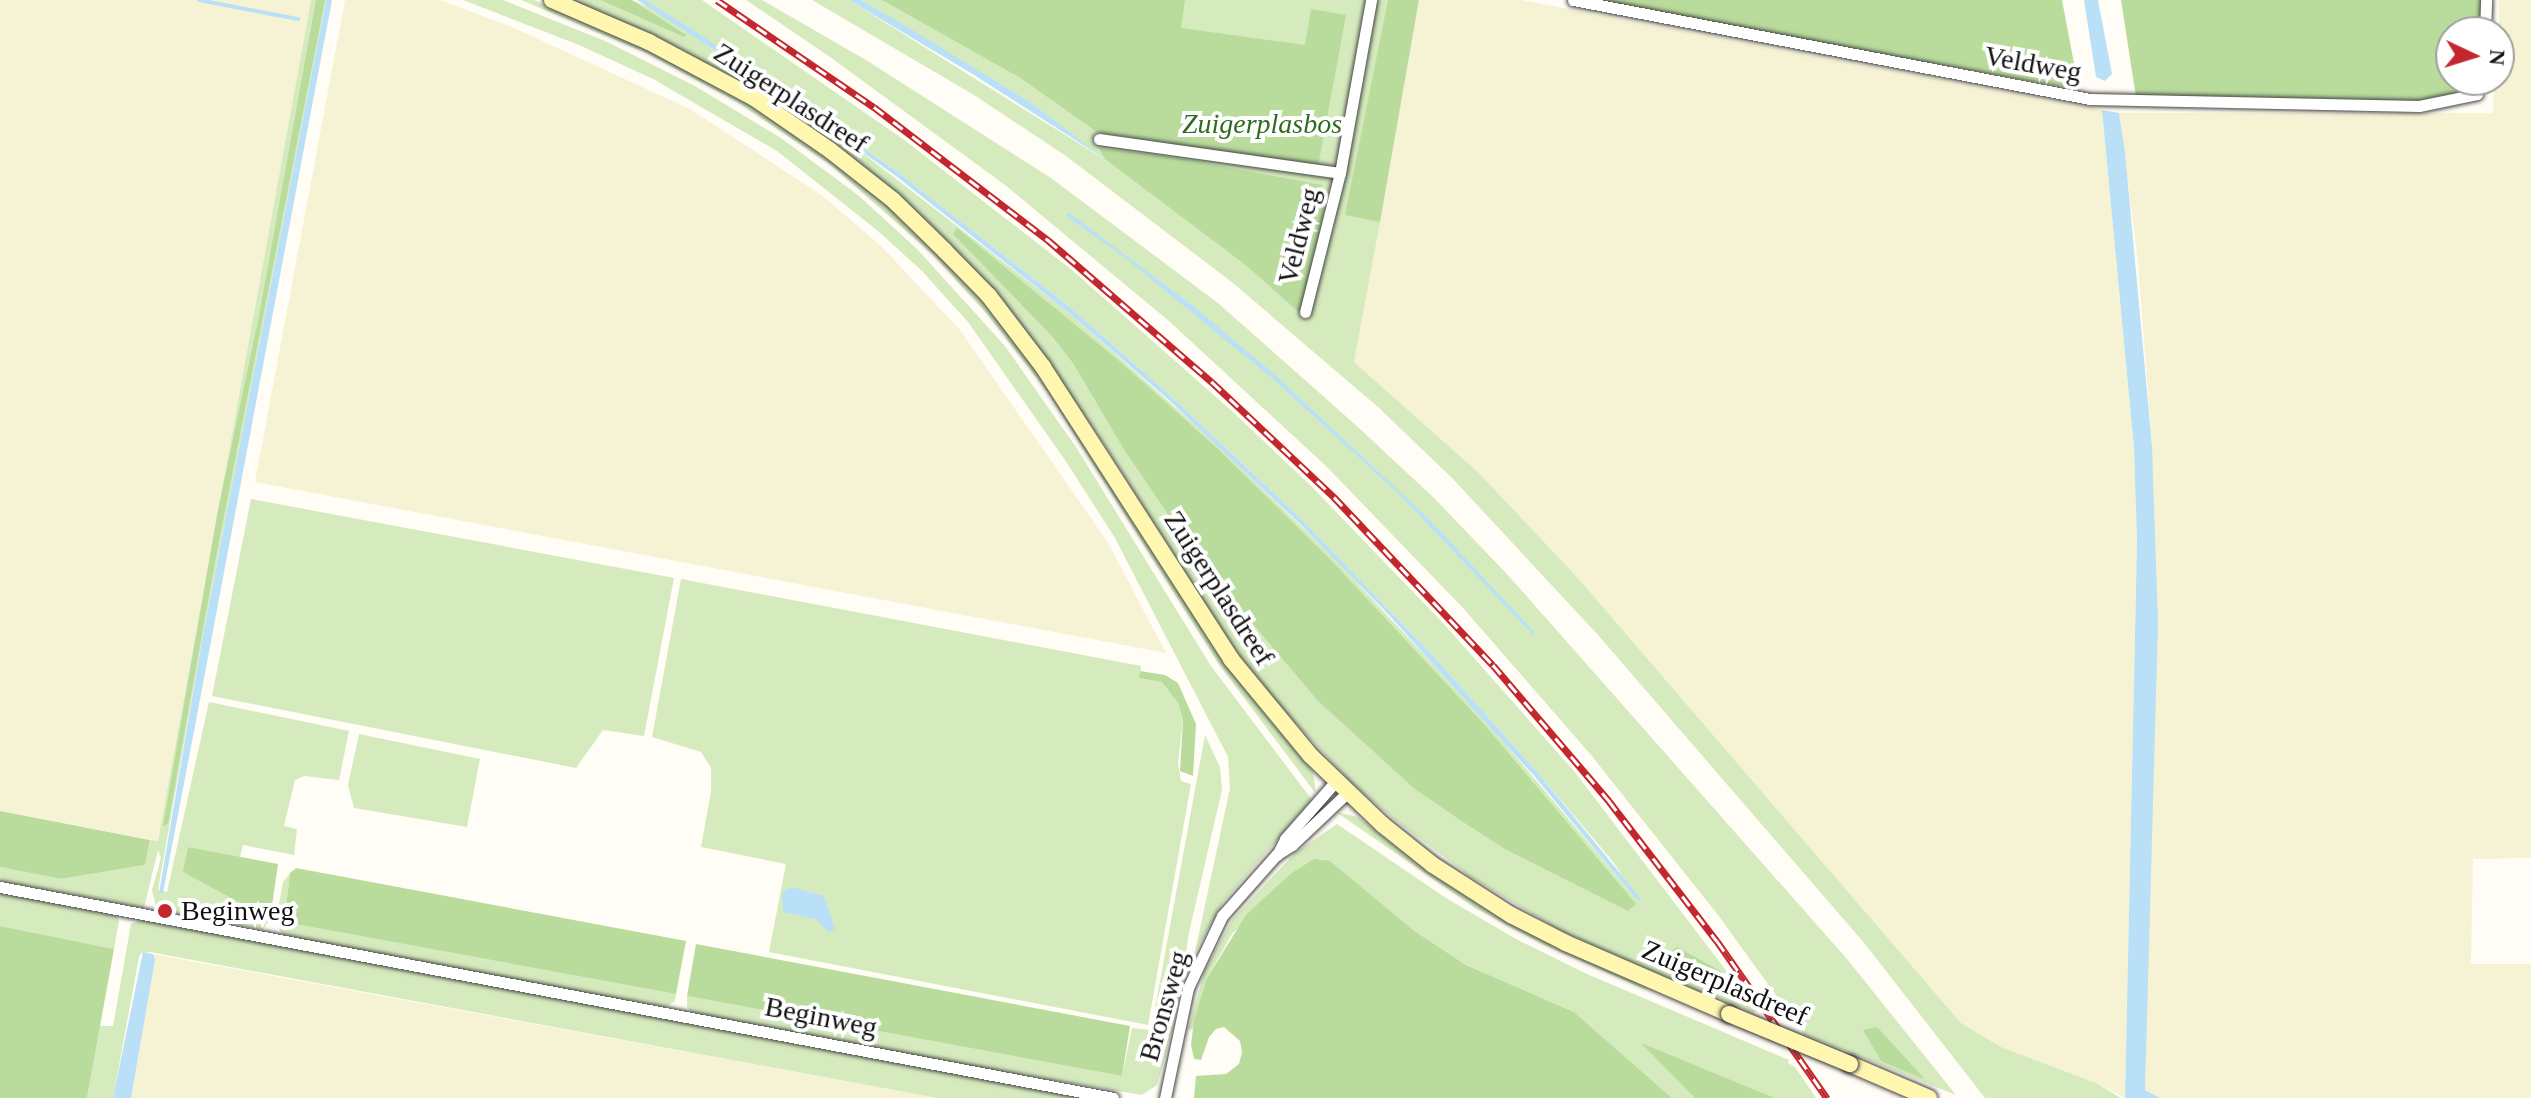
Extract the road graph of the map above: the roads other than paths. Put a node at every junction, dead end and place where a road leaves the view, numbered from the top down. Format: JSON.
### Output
{"nodes":[{"id":1,"x":552,"y":0,"type":"edge"},
{"id":2,"x":1371,"y":0,"type":"edge"},
{"id":3,"x":1573,"y":0,"type":"edge"},
{"id":4,"x":2467,"y":96,"type":"edge"},
{"id":5,"x":1099,"y":139,"type":"dead end"},
{"id":6,"x":1340,"y":173,"type":"junction"},
{"id":7,"x":1305,"y":312,"type":"dead end"},
{"id":8,"x":1342,"y":787,"type":"junction"},
{"id":9,"x":0,"y":887,"type":"edge"},
{"id":10,"x":1113,"y":1098,"type":"edge"},
{"id":11,"x":1165,"y":1098,"type":"edge"},
{"id":12,"x":1929,"y":1098,"type":"edge"}],
"edges":[{"from":1,"to":8,"type":"main road","name":"Zuigerplasdreef"},
{"from":2,"to":6,"type":"street","name":"Veldweg"},
{"from":3,"to":4,"type":"street","name":"Veldweg"},
{"from":5,"to":6,"type":"street","name":"Veldweg"},
{"from":6,"to":7,"type":"street","name":"Veldweg"},
{"from":8,"to":11,"type":"street","name":"Bronsweg"},
{"from":8,"to":12,"type":"main road","name":"Zuigerplasdreef","bridge":true},
{"from":9,"to":10,"type":"street","name":"Beginweg"}]}
